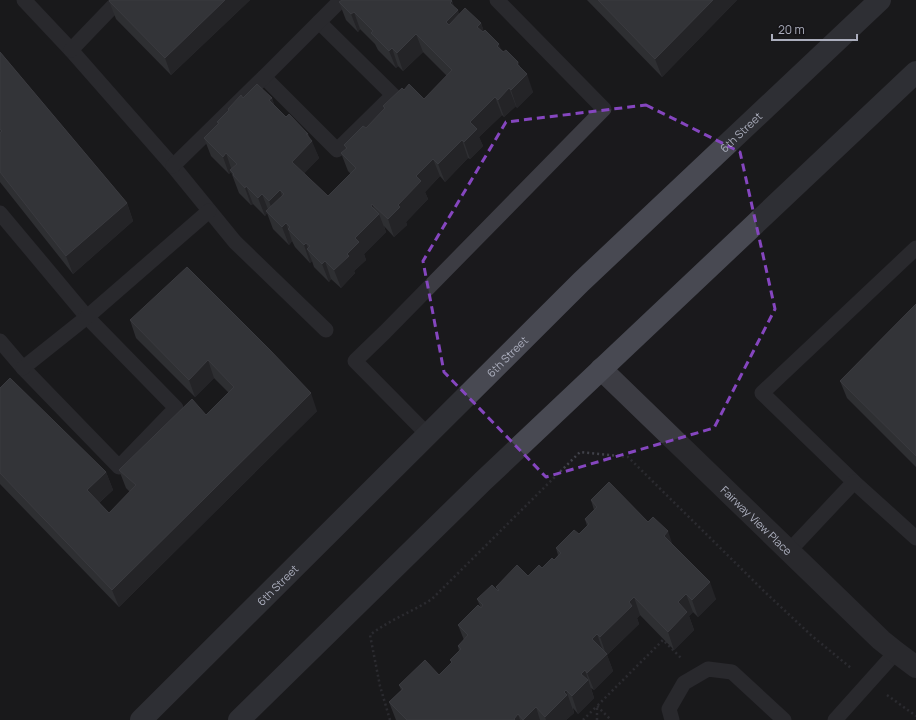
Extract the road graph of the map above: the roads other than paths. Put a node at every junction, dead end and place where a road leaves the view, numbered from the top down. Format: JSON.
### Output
{"nodes":[{"id":1,"x":24,"y":0,"type":"edge"},
{"id":2,"x":119,"y":0,"type":"edge"},
{"id":3,"x":341,"y":0,"type":"edge"},
{"id":4,"x":497,"y":0,"type":"edge"},
{"id":5,"x":880,"y":0,"type":"edge"},
{"id":6,"x":319,"y":22,"type":"junction"},
{"id":7,"x":71,"y":50,"type":"junction"},
{"id":8,"x":916,"y":72,"type":"edge"},
{"id":9,"x":264,"y":77,"type":"junction"},
{"id":10,"x":172,"y":166,"type":"junction"},
{"id":11,"x":209,"y":212,"type":"junction"},
{"id":12,"x":0,"y":213,"type":"edge"},
{"id":13,"x":916,"y":248,"type":"edge"},
{"id":14,"x":87,"y":317,"type":"junction"},
{"id":15,"x":326,"y":330,"type":"dead end"},
{"id":16,"x":0,"y":341,"type":"edge"},
{"id":17,"x":23,"y":368,"type":"junction"},
{"id":18,"x":601,"y":369,"type":"junction"},
{"id":19,"x":428,"y":435,"type":"junction"},
{"id":20,"x":854,"y":482,"type":"junction"},
{"id":21,"x":916,"y":538,"type":"edge"},
{"id":22,"x":789,"y":551,"type":"junction"},
{"id":23,"x":896,"y":652,"type":"junction"},
{"id":24,"x":916,"y":667,"type":"edge"},
{"id":25,"x":141,"y":720,"type":"edge"},
{"id":26,"x":239,"y":720,"type":"edge"},
{"id":27,"x":672,"y":720,"type":"edge"},
{"id":28,"x":784,"y":720,"type":"edge"},
{"id":29,"x":835,"y":720,"type":"edge"}],
"edges":[{"from":1,"to":7,"type":"lane"},
{"from":2,"to":7,"type":"lane"},
{"from":3,"to":6,"type":"lane"},
{"from":4,"to":19,"type":"lane"},
{"from":5,"to":19,"type":"main road","name":"6th Street"},
{"from":6,"to":9,"type":"lane"},
{"from":6,"to":9,"type":"lane"},
{"from":7,"to":10,"type":"lane"},
{"from":8,"to":18,"type":"main road"},
{"from":9,"to":10,"type":"lane"},
{"from":10,"to":11,"type":"lane"},
{"from":11,"to":14,"type":"lane"},
{"from":11,"to":15,"type":"lane"},
{"from":12,"to":14,"type":"lane"},
{"from":13,"to":20,"type":"lane"},
{"from":14,"to":17,"type":"lane"},
{"from":14,"to":17,"type":"lane"},
{"from":16,"to":17,"type":"lane"},
{"from":18,"to":22,"type":"street","name":"Fairway View Place"},
{"from":18,"to":26,"type":"main road"},
{"from":19,"to":25,"type":"main road","name":"6th Street"},
{"from":20,"to":21,"type":"lane"},
{"from":20,"to":22,"type":"lane"},
{"from":22,"to":23,"type":"street","name":"Fairway View Place"},
{"from":23,"to":24,"type":"street","name":"Fairway View Place"},
{"from":23,"to":29,"type":"lane"},
{"from":27,"to":28,"type":"lane"}]}
